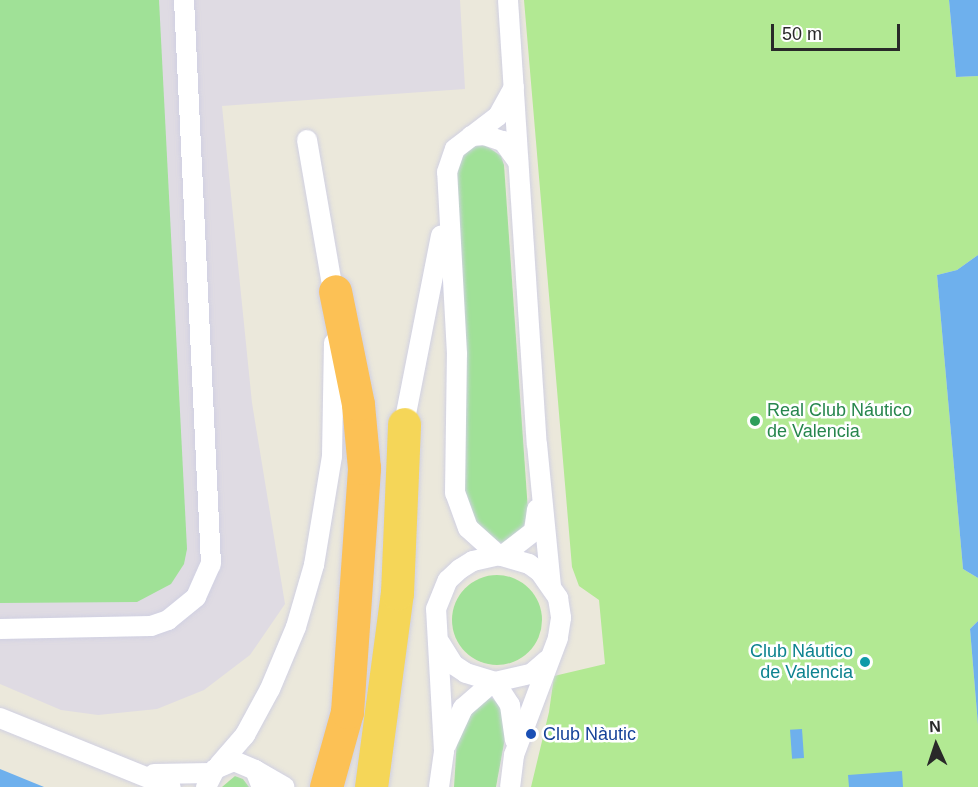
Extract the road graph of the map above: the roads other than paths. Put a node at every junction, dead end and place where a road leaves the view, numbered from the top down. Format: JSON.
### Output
{"nodes":[{"id":1,"x":184,"y":0,"type":"edge"},
{"id":2,"x":508,"y":0,"type":"edge"},
{"id":3,"x":515,"y":82,"type":"junction"},
{"id":4,"x":471,"y":136,"type":"junction"},
{"id":5,"x":308,"y":140,"type":"dead end"},
{"id":6,"x":520,"y":166,"type":"junction"},
{"id":7,"x":447,"y":189,"type":"junction"},
{"id":8,"x":335,"y":291,"type":"junction"},
{"id":9,"x":404,"y":424,"type":"joint"},
{"id":10,"x":537,"y":444,"type":"junction"},
{"id":11,"x":500,"y":556,"type":"junction"},
{"id":12,"x":552,"y":586,"type":"junction"},
{"id":13,"x":0,"y":629,"type":"edge"},
{"id":14,"x":439,"y":641,"type":"junction"},
{"id":15,"x":551,"y":655,"type":"junction"},
{"id":16,"x":494,"y":682,"type":"junction"},
{"id":17,"x":0,"y":718,"type":"edge"},
{"id":18,"x":444,"y":751,"type":"junction"},
{"id":19,"x":514,"y":755,"type":"junction"},
{"id":20,"x":136,"y":772,"type":"junction"},
{"id":21,"x":212,"y":775,"type":"edge"},
{"id":22,"x":259,"y":778,"type":"edge"},
{"id":23,"x":171,"y":787,"type":"edge"},
{"id":24,"x":285,"y":787,"type":"edge"},
{"id":25,"x":326,"y":787,"type":"edge"},
{"id":26,"x":371,"y":787,"type":"edge"},
{"id":27,"x":439,"y":787,"type":"edge"},
{"id":28,"x":510,"y":787,"type":"edge"}],
"edges":[{"from":1,"to":13,"type":"street"},
{"from":2,"to":3,"type":"street"},
{"from":3,"to":4,"type":"street"},
{"from":3,"to":6,"type":"street"},
{"from":4,"to":6,"type":"street"},
{"from":4,"to":7,"type":"street"},
{"from":5,"to":8,"type":"street"},
{"from":6,"to":10,"type":"street"},
{"from":7,"to":9,"type":"street"},
{"from":7,"to":11,"type":"street"},
{"from":8,"to":21,"type":"street"},
{"from":8,"to":25,"type":"highway"},
{"from":9,"to":26,"type":"highway"},
{"from":10,"to":11,"type":"street"},
{"from":10,"to":12,"type":"street"},
{"from":11,"to":12,"type":"street"},
{"from":11,"to":14,"type":"street"},
{"from":12,"to":15,"type":"street"},
{"from":14,"to":16,"type":"street"},
{"from":14,"to":18,"type":"street"},
{"from":15,"to":16,"type":"street"},
{"from":15,"to":19,"type":"street"},
{"from":16,"to":18,"type":"street"},
{"from":16,"to":19,"type":"street"},
{"from":17,"to":20,"type":"street"},
{"from":18,"to":27,"type":"street"},
{"from":19,"to":28,"type":"street"},
{"from":20,"to":21,"type":"street"},
{"from":20,"to":23,"type":"street"},
{"from":21,"to":22,"type":"street"},
{"from":22,"to":24,"type":"street"}]}
